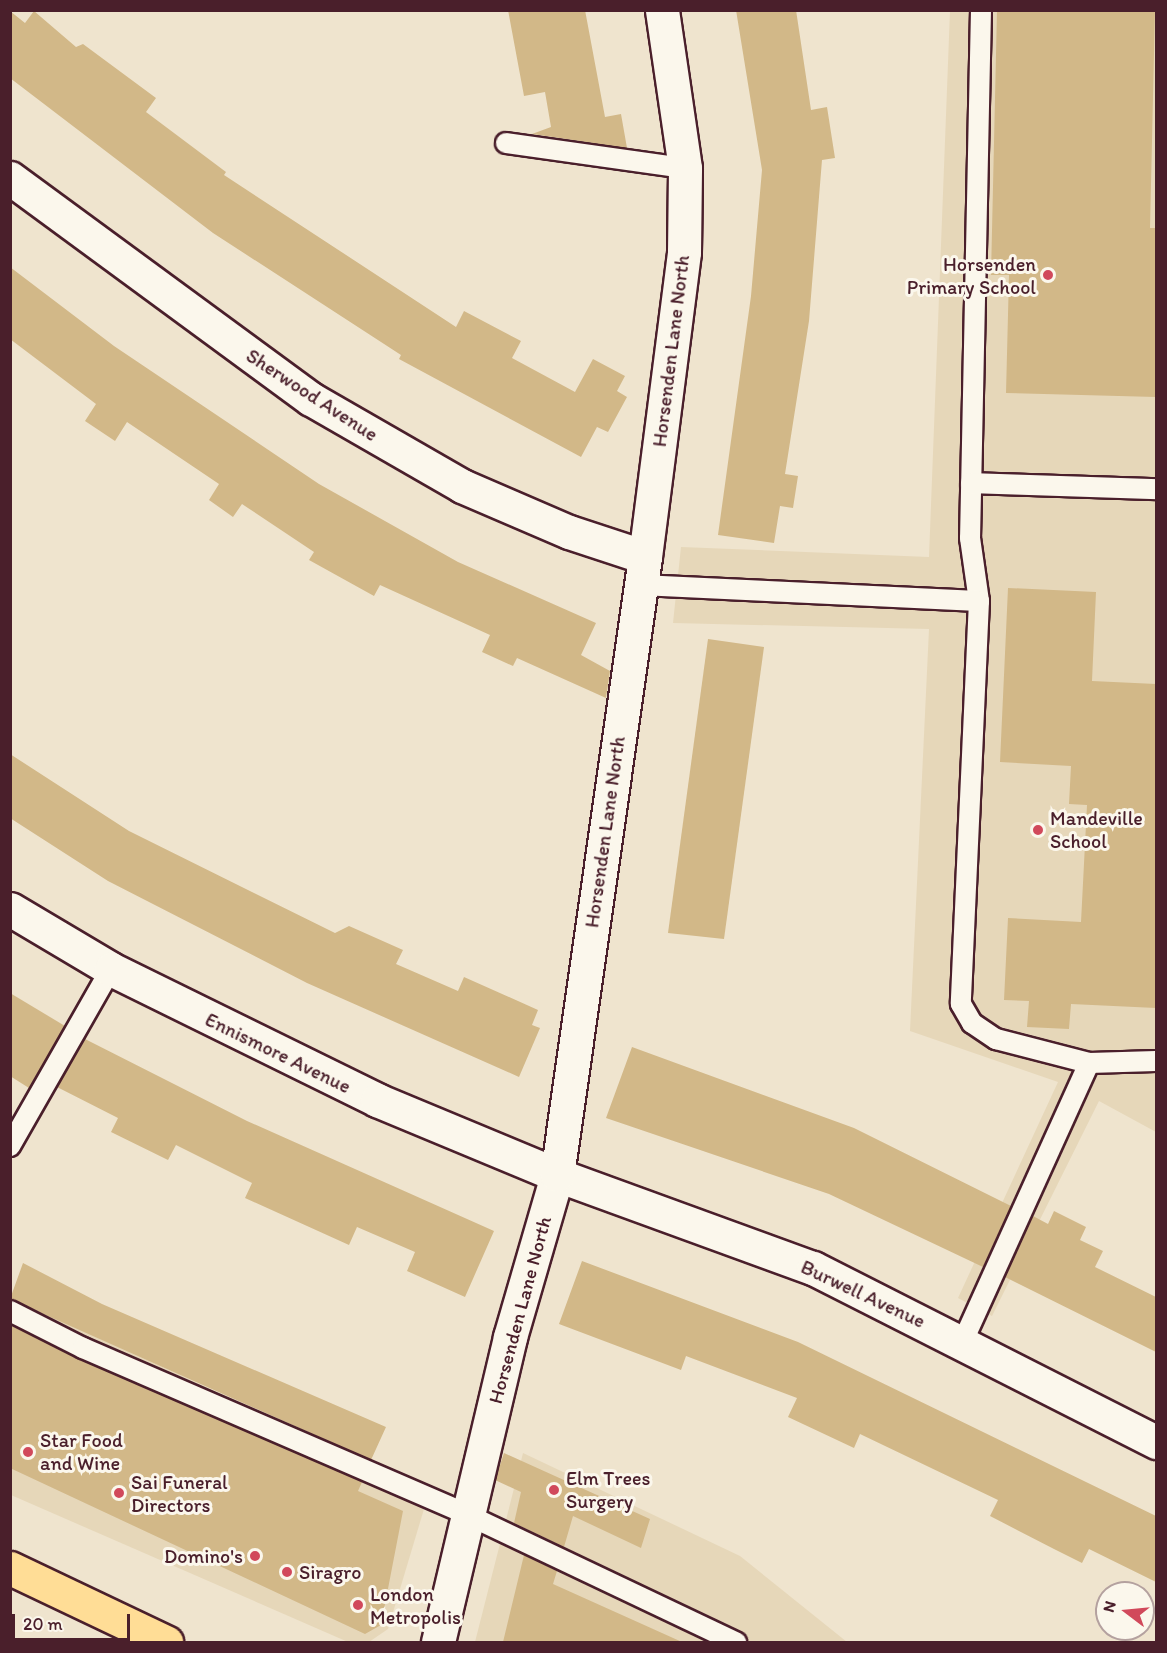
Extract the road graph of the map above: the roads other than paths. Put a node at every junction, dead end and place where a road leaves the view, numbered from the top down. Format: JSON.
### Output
{"nodes":[{"id":1,"x":662,"y":10,"type":"edge"},
{"id":2,"x":981,"y":10,"type":"edge"},
{"id":3,"x":506,"y":143,"type":"dead end"},
{"id":4,"x":685,"y":168,"type":"junction"},
{"id":5,"x":10,"y":178,"type":"edge"},
{"id":6,"x":970,"y":483,"type":"junction"},
{"id":7,"x":1156,"y":489,"type":"edge"},
{"id":8,"x":642,"y":571,"type":"junction"},
{"id":9,"x":978,"y":601,"type":"junction"},
{"id":10,"x":10,"y":909,"type":"edge"},
{"id":11,"x":111,"y":969,"type":"junction"},
{"id":12,"x":1156,"y":1061,"type":"edge"},
{"id":13,"x":1089,"y":1063,"type":"junction"},
{"id":14,"x":10,"y":1146,"type":"edge"},
{"id":15,"x":557,"y":1175,"type":"junction"},
{"id":16,"x":10,"y":1311,"type":"edge"},
{"id":17,"x":963,"y":1341,"type":"junction"},
{"id":18,"x":1156,"y":1442,"type":"edge"},
{"id":19,"x":468,"y":1515,"type":"junction"},
{"id":20,"x":10,"y":1568,"type":"edge"},
{"id":21,"x":166,"y":1642,"type":"edge"},
{"id":22,"x":438,"y":1642,"type":"edge"},
{"id":23,"x":736,"y":1642,"type":"edge"}],
"edges":[{"from":1,"to":4,"type":"street","name":"Horsenden Lane North"},
{"from":2,"to":6,"type":"lane"},
{"from":3,"to":4,"type":"lane"},
{"from":4,"to":8,"type":"street","name":"Horsenden Lane North"},
{"from":5,"to":8,"type":"street","name":"Sherwood Avenue"},
{"from":6,"to":7,"type":"lane"},
{"from":6,"to":9,"type":"lane"},
{"from":8,"to":9,"type":"lane"},
{"from":8,"to":15,"type":"street","name":"Horsenden Lane North"},
{"from":9,"to":13,"type":"lane"},
{"from":10,"to":11,"type":"street","name":"Ennismore Avenue"},
{"from":11,"to":14,"type":"lane"},
{"from":11,"to":15,"type":"street","name":"Ennismore Avenue"},
{"from":12,"to":13,"type":"lane"},
{"from":13,"to":17,"type":"lane"},
{"from":15,"to":17,"type":"street","name":"Burwell Avenue"},
{"from":15,"to":19,"type":"street","name":"Horsenden Lane North"},
{"from":16,"to":19,"type":"lane"},
{"from":17,"to":18,"type":"street","name":"Burwell Avenue"},
{"from":19,"to":22,"type":"street","name":"Horsenden Lane North"},
{"from":19,"to":23,"type":"lane"},
{"from":20,"to":21,"type":"main road"}]}
